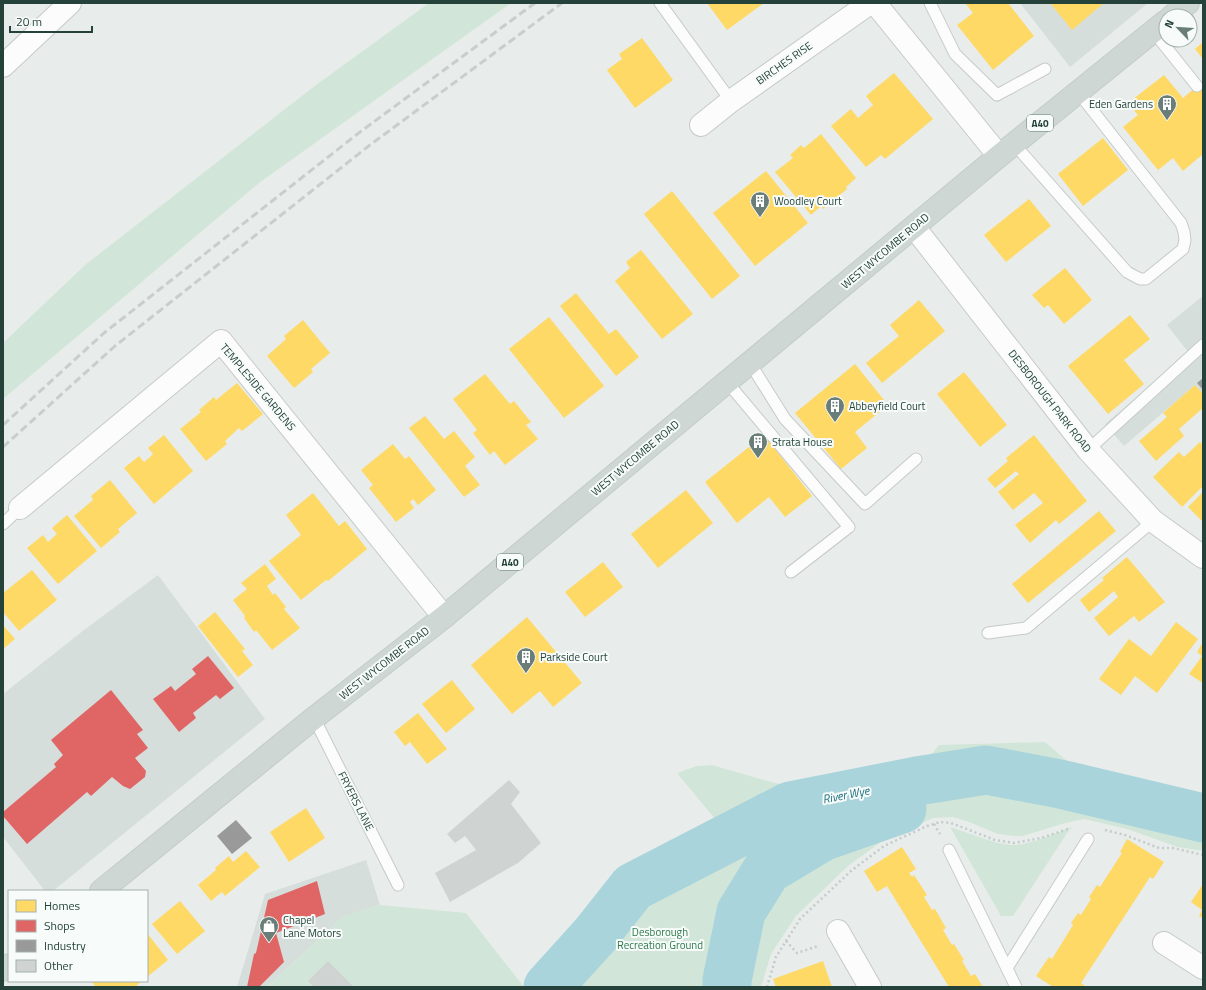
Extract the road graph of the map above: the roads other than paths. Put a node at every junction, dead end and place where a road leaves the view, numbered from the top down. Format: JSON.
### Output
{"nodes":[{"id":1,"x":70,"y":3,"type":"edge"},
{"id":2,"x":660,"y":3,"type":"edge"},
{"id":3,"x":870,"y":3,"type":"edge"},
{"id":4,"x":875,"y":3,"type":"edge"},
{"id":5,"x":930,"y":3,"type":"edge"},
{"id":6,"x":1158,"y":28,"type":"edge"},
{"id":7,"x":1174,"y":48,"type":"edge"},
{"id":8,"x":3,"y":66,"type":"edge"},
{"id":9,"x":1045,"y":69,"type":"dead end"},
{"id":10,"x":1197,"y":86,"type":"dead end"},
{"id":11,"x":1078,"y":92,"type":"junction"},
{"id":12,"x":731,"y":101,"type":"junction"},
{"id":13,"x":701,"y":125,"type":"dead end"},
{"id":14,"x":1006,"y":150,"type":"junction"},
{"id":15,"x":914,"y":227,"type":"junction"},
{"id":16,"x":1203,"y":345,"type":"edge"},
{"id":17,"x":750,"y":363,"type":"junction"},
{"id":18,"x":728,"y":382,"type":"junction"},
{"id":19,"x":1088,"y":450,"type":"junction"},
{"id":20,"x":916,"y":459,"type":"dead end"},
{"id":21,"x":20,"y":508,"type":"joint"},
{"id":22,"x":1153,"y":521,"type":"junction"},
{"id":23,"x":3,"y":524,"type":"edge"},
{"id":24,"x":1203,"y":558,"type":"edge"},
{"id":25,"x":792,"y":572,"type":"dead end"},
{"id":26,"x":444,"y":616,"type":"junction"},
{"id":27,"x":988,"y":633,"type":"dead end"},
{"id":28,"x":314,"y":718,"type":"junction"},
{"id":29,"x":1088,"y":839,"type":"dead end"},
{"id":30,"x":949,"y":850,"type":"dead end"},
{"id":31,"x":398,"y":885,"type":"dead end"},
{"id":32,"x":102,"y":890,"type":"edge"},
{"id":33,"x":840,"y":935,"type":"road end"},
{"id":34,"x":1164,"y":943,"type":"dead end"},
{"id":35,"x":1007,"y":968,"type":"junction"},
{"id":36,"x":1203,"y":968,"type":"edge"},
{"id":37,"x":870,"y":987,"type":"edge"},
{"id":38,"x":1016,"y":987,"type":"edge"}],
"edges":[{"from":1,"to":8,"type":"street"},
{"from":2,"to":12,"type":"lane"},
{"from":3,"to":12,"type":"street","name":"BIRCHES RISE"},
{"from":4,"to":14,"type":"street"},
{"from":5,"to":9,"type":"lane"},
{"from":6,"to":11,"type":"main road","name":"WEST WYCOMBE ROAD","number":"A40"},
{"from":7,"to":10,"type":"lane"},
{"from":11,"to":14,"type":"main road","name":"WEST WYCOMBE ROAD","number":"A40"},
{"from":11,"to":14,"type":"lane"},
{"from":12,"to":13,"type":"street","name":"BIRCHES RISE"},
{"from":14,"to":15,"type":"main road","name":"WEST WYCOMBE ROAD","number":"A40"},
{"from":15,"to":17,"type":"main road","name":"WEST WYCOMBE ROAD","number":"A40"},
{"from":15,"to":19,"type":"street","name":"DESBOROUGH PARK ROAD"},
{"from":16,"to":19,"type":"lane"},
{"from":17,"to":18,"type":"main road","name":"WEST WYCOMBE ROAD","number":"A40"},
{"from":17,"to":20,"type":"lane"},
{"from":18,"to":25,"type":"lane"},
{"from":18,"to":26,"type":"main road","name":"WEST WYCOMBE ROAD","number":"A40"},
{"from":19,"to":22,"type":"street","name":"DESBOROUGH PARK ROAD"},
{"from":21,"to":23,"type":"lane"},
{"from":21,"to":26,"type":"street","name":"TEMPLESIDE GARDENS"},
{"from":22,"to":24,"type":"street","name":"DESBOROUGH PARK ROAD"},
{"from":22,"to":27,"type":"lane"},
{"from":26,"to":28,"type":"main road","name":"WEST WYCOMBE ROAD","number":"A40"},
{"from":28,"to":31,"type":"lane","name":"FRYERS LANE"},
{"from":28,"to":32,"type":"main road","name":"WEST WYCOMBE ROAD","number":"A40"},
{"from":29,"to":35,"type":"lane"},
{"from":30,"to":35,"type":"lane"},
{"from":33,"to":37,"type":"street"},
{"from":34,"to":36,"type":"street"},
{"from":35,"to":38,"type":"lane"}]}
